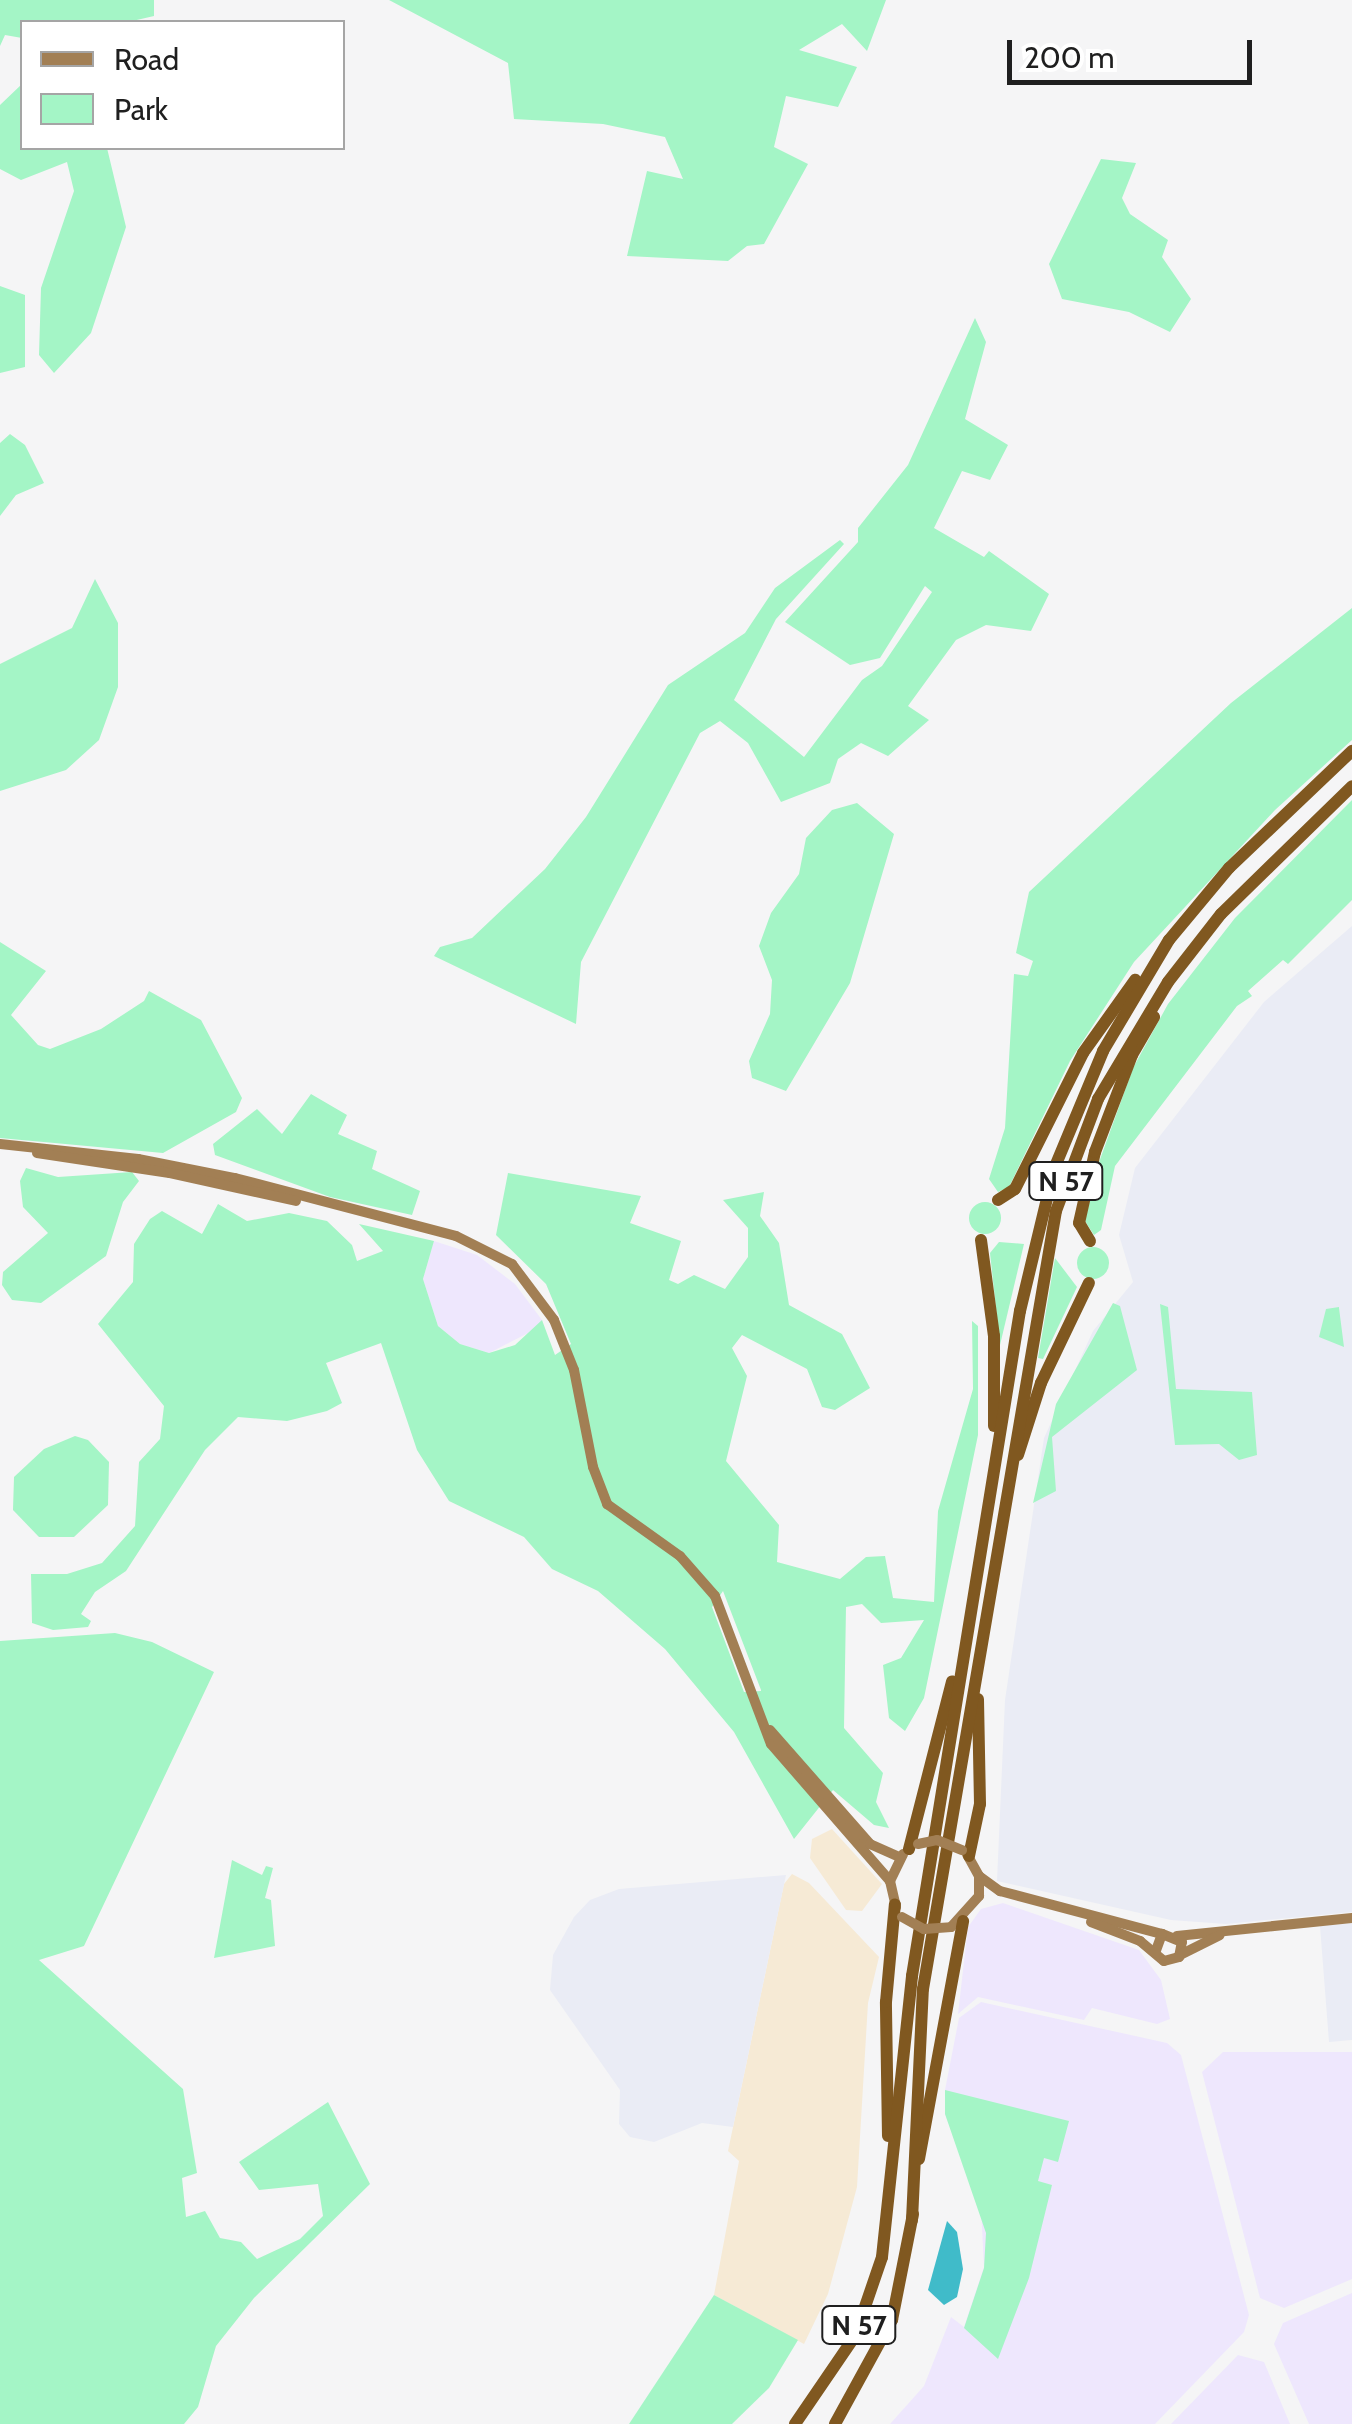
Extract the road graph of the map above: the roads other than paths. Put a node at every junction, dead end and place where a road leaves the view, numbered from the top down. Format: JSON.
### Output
{"nodes":[{"id":1,"x":1352,"y":752,"type":"edge"},
{"id":2,"x":1352,"y":786,"type":"edge"},
{"id":3,"x":1242,"y":892,"type":"junction"},
{"id":4,"x":1170,"y":940,"type":"junction"},
{"id":5,"x":0,"y":1146,"type":"edge"},
{"id":6,"x":998,"y":1200,"type":"dead end"},
{"id":7,"x":981,"y":1240,"type":"dead end"},
{"id":8,"x":1090,"y":1241,"type":"dead end"},
{"id":9,"x":1089,"y":1283,"type":"dead end"},
{"id":10,"x":992,"y":1476,"type":"junction"},
{"id":11,"x":1002,"y":1516,"type":"junction"},
{"id":12,"x":967,"y":1631,"type":"junction"},
{"id":13,"x":980,"y":1659,"type":"junction"},
{"id":14,"x":761,"y":1717,"type":"junction"},
{"id":15,"x":909,"y":1850,"type":"junction"},
{"id":16,"x":966,"y":1853,"type":"junction"},
{"id":17,"x":979,"y":1876,"type":"junction"},
{"id":18,"x":890,"y":1881,"type":"junction"},
{"id":19,"x":1020,"y":1897,"type":"junction"},
{"id":20,"x":976,"y":1904,"type":"junction"},
{"id":21,"x":898,"y":1910,"type":"junction"},
{"id":22,"x":1077,"y":1914,"type":"junction"},
{"id":23,"x":1352,"y":1918,"type":"edge"},
{"id":24,"x":957,"y":1924,"type":"junction"},
{"id":25,"x":1241,"y":1929,"type":"junction"},
{"id":26,"x":1162,"y":1934,"type":"junction"},
{"id":27,"x":1177,"y":1936,"type":"junction"},
{"id":28,"x":1155,"y":1952,"type":"junction"},
{"id":29,"x":1181,"y":1954,"type":"junction"},
{"id":30,"x":889,"y":2211,"type":"junction"},
{"id":31,"x":912,"y":2220,"type":"junction"},
{"id":32,"x":794,"y":2424,"type":"edge"},
{"id":33,"x":835,"y":2424,"type":"edge"}],
"edges":[{"from":1,"to":4,"type":"highway","number":"N 57"},
{"from":2,"to":3,"type":"highway","number":"N 57"},
{"from":3,"to":8,"type":"highway"},
{"from":3,"to":11,"type":"highway","number":"N 57"},
{"from":4,"to":6,"type":"highway"},
{"from":4,"to":10,"type":"highway","number":"N 57"},
{"from":5,"to":14,"type":"main road"},
{"from":7,"to":10,"type":"highway"},
{"from":9,"to":11,"type":"highway"},
{"from":10,"to":12,"type":"highway","number":"N 57"},
{"from":11,"to":13,"type":"highway","number":"N 57"},
{"from":12,"to":15,"type":"highway"},
{"from":12,"to":30,"type":"highway","number":"N 57"},
{"from":13,"to":16,"type":"highway"},
{"from":13,"to":31,"type":"highway","number":"N 57"},
{"from":14,"to":15,"type":"main road"},
{"from":14,"to":18,"type":"main road"},
{"from":15,"to":16,"type":"main road","bridge":true},
{"from":15,"to":18,"type":"main road"},
{"from":16,"to":17,"type":"main road"},
{"from":17,"to":19,"type":"main road"},
{"from":17,"to":20,"type":"main road"},
{"from":18,"to":21,"type":"main road"},
{"from":19,"to":20,"type":"main road"},
{"from":19,"to":22,"type":"main road"},
{"from":20,"to":24,"type":"main road"},
{"from":21,"to":24,"type":"main road","bridge":true},
{"from":21,"to":30,"type":"highway"},
{"from":22,"to":26,"type":"main road"},
{"from":22,"to":28,"type":"main road"},
{"from":23,"to":25,"type":"main road"},
{"from":24,"to":31,"type":"highway"},
{"from":25,"to":27,"type":"main road"},
{"from":25,"to":29,"type":"main road"},
{"from":26,"to":27,"type":"main road"},
{"from":26,"to":28,"type":"main road"},
{"from":27,"to":29,"type":"main road"},
{"from":28,"to":29,"type":"main road"},
{"from":30,"to":32,"type":"highway","number":"N 57"},
{"from":31,"to":33,"type":"highway","number":"N 57"}]}
